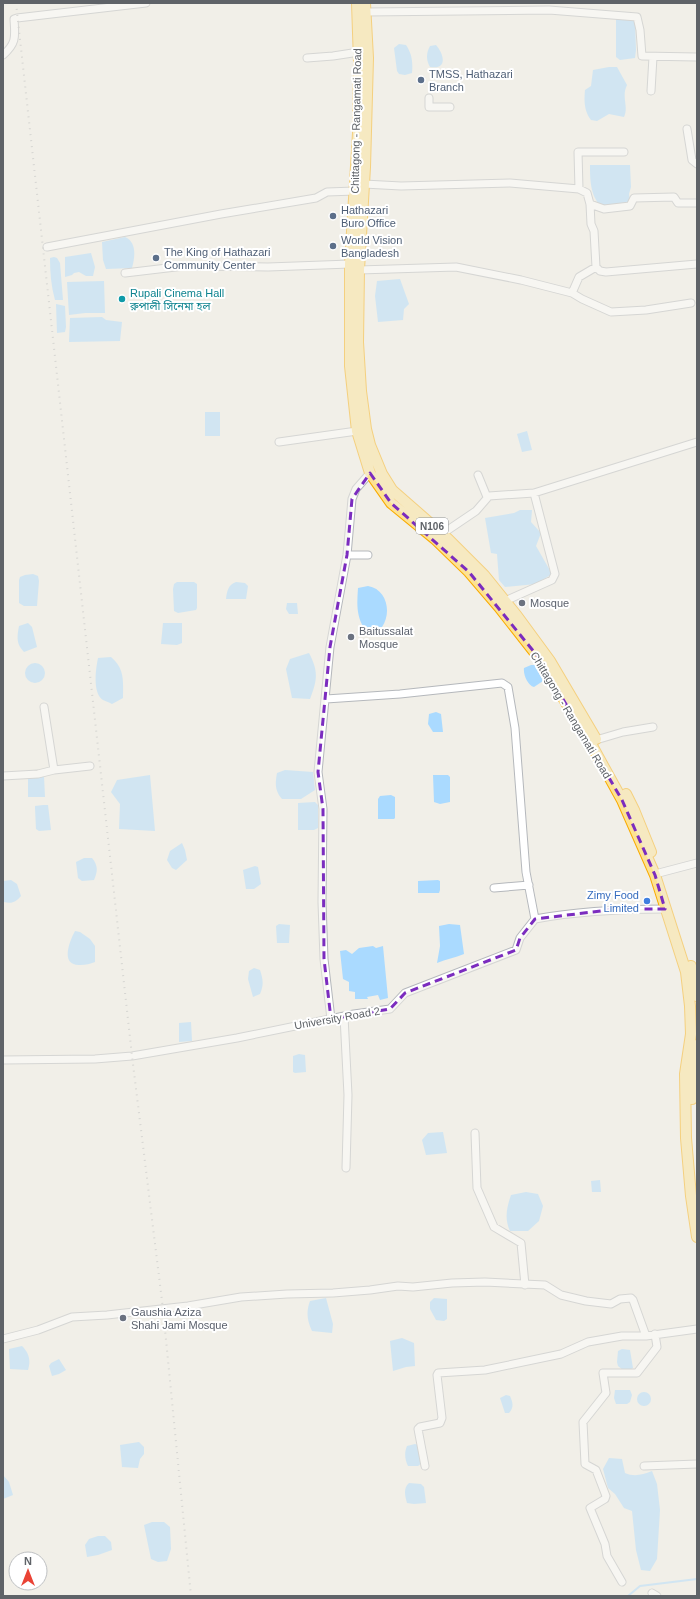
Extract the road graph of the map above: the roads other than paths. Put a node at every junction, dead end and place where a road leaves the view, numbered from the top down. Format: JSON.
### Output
{"nodes":[{"id":1,"x":146,"y":3,"type":"edge"},
{"id":2,"x":357,"y":3,"type":"edge"},
{"id":3,"x":365,"y":7,"type":"edge"},
{"id":4,"x":359,"y":52,"type":"junction"},
{"id":5,"x":3,"y":55,"type":"edge"},
{"id":6,"x":653,"y":57,"type":"junction"},
{"id":7,"x":696,"y":57,"type":"dead end"},
{"id":8,"x":307,"y":58,"type":"dead end"},
{"id":9,"x":651,"y":91,"type":"dead end"},
{"id":10,"x":429,"y":98,"type":"dead end"},
{"id":11,"x":450,"y":107,"type":"dead end"},
{"id":12,"x":687,"y":129,"type":"dead end"},
{"id":13,"x":624,"y":152,"type":"dead end"},
{"id":14,"x":697,"y":164,"type":"edge"},
{"id":15,"x":364,"y":184,"type":"junction"},
{"id":16,"x":579,"y":189,"type":"junction"},
{"id":17,"x":355,"y":191,"type":"junction"},
{"id":18,"x":697,"y":203,"type":"edge"},
{"id":19,"x":590,"y":204,"type":"junction"},
{"id":20,"x":47,"y":247,"type":"dead end"},
{"id":21,"x":350,"y":264,"type":"junction"},
{"id":22,"x":697,"y":264,"type":"edge"},
{"id":23,"x":596,"y":267,"type":"junction"},
{"id":24,"x":359,"y":270,"type":"junction"},
{"id":25,"x":125,"y":273,"type":"dead end"},
{"id":26,"x":572,"y":293,"type":"junction"},
{"id":27,"x":691,"y":303,"type":"dead end"},
{"id":28,"x":357,"y":431,"type":"junction"},
{"id":29,"x":279,"y":442,"type":"dead end"},
{"id":30,"x":697,"y":442,"type":"edge"},
{"id":31,"x":370,"y":473,"type":"junction"},
{"id":32,"x":478,"y":475,"type":"dead end"},
{"id":33,"x":534,"y":493,"type":"junction"},
{"id":34,"x":487,"y":498,"type":"junction"},
{"id":35,"x":442,"y":534,"type":"junction"},
{"id":36,"x":348,"y":555,"type":"junction"},
{"id":37,"x":368,"y":555,"type":"dead end"},
{"id":38,"x":505,"y":601,"type":"junction"},
{"id":39,"x":326,"y":699,"type":"junction"},
{"id":40,"x":44,"y":707,"type":"dead end"},
{"id":41,"x":653,"y":727,"type":"dead end"},
{"id":42,"x":596,"y":740,"type":"junction"},
{"id":43,"x":90,"y":766,"type":"dead end"},
{"id":44,"x":54,"y":770,"type":"junction"},
{"id":45,"x":3,"y":776,"type":"edge"},
{"id":46,"x":697,"y":863,"type":"edge"},
{"id":47,"x":659,"y":873,"type":"junction"},
{"id":48,"x":529,"y":886,"type":"junction"},
{"id":49,"x":494,"y":888,"type":"dead end"},
{"id":50,"x":665,"y":908,"type":"junction"},
{"id":51,"x":535,"y":919,"type":"junction"},
{"id":52,"x":697,"y":996,"type":"edge"},
{"id":53,"x":344,"y":1016,"type":"junction"},
{"id":54,"x":331,"y":1019,"type":"junction"},
{"id":55,"x":697,"y":1046,"type":"edge"},
{"id":56,"x":3,"y":1060,"type":"edge"},
{"id":57,"x":475,"y":1133,"type":"dead end"},
{"id":58,"x":346,"y":1168,"type":"dead end"},
{"id":59,"x":697,"y":1190,"type":"edge"},
{"id":60,"x":697,"y":1237,"type":"edge"},
{"id":61,"x":525,"y":1285,"type":"junction"},
{"id":62,"x":697,"y":1329,"type":"edge"},
{"id":63,"x":655,"y":1334,"type":"junction"},
{"id":64,"x":646,"y":1336,"type":"junction"},
{"id":65,"x":3,"y":1339,"type":"edge"},
{"id":66,"x":697,"y":1464,"type":"edge"},
{"id":67,"x":426,"y":1466,"type":"dead end"},
{"id":68,"x":644,"y":1466,"type":"dead end"},
{"id":69,"x":622,"y":1582,"type":"dead end"}],
"edges":[{"from":1,"to":5,"type":"street"},
{"from":2,"to":4,"type":"highway","name":"Chittagong - Rangamati Road","number":"N106"},
{"from":3,"to":6,"type":"street"},
{"from":3,"to":15,"type":"highway","name":"Chittagong - Rangamati Road","number":"N106"},
{"from":4,"to":8,"type":"street"},
{"from":4,"to":17,"type":"highway","name":"Chittagong - Rangamati Road","number":"N106"},
{"from":6,"to":7,"type":"street"},
{"from":6,"to":9,"type":"street"},
{"from":10,"to":11,"type":"street"},
{"from":12,"to":14,"type":"street"},
{"from":13,"to":16,"type":"street"},
{"from":15,"to":16,"type":"street"},
{"from":15,"to":24,"type":"highway","name":"Chittagong - Rangamati Road","number":"N106"},
{"from":16,"to":19,"type":"street"},
{"from":17,"to":20,"type":"street"},
{"from":17,"to":21,"type":"highway","name":"Chittagong - Rangamati Road","number":"N106"},
{"from":18,"to":19,"type":"street"},
{"from":19,"to":23,"type":"street"},
{"from":21,"to":25,"type":"street"},
{"from":21,"to":28,"type":"highway","name":"Chittagong - Rangamati Road","number":"N106"},
{"from":22,"to":23,"type":"street"},
{"from":23,"to":26,"type":"street"},
{"from":24,"to":26,"type":"street"},
{"from":24,"to":35,"type":"highway","name":"Chittagong - Rangamati Road","number":"N106"},
{"from":26,"to":27,"type":"street"},
{"from":28,"to":29,"type":"street"},
{"from":28,"to":31,"type":"highway","name":"Chittagong - Rangamati Road","number":"N106"},
{"from":30,"to":33,"type":"street"},
{"from":31,"to":36,"type":"street"},
{"from":31,"to":50,"type":"highway","name":"Chittagong - Rangamati Road","number":"N106"},
{"from":32,"to":34,"type":"street"},
{"from":33,"to":34,"type":"street"},
{"from":33,"to":38,"type":"street"},
{"from":34,"to":35,"type":"street"},
{"from":35,"to":38,"type":"highway","name":"Chittagong - Rangamati Road","number":"N106"},
{"from":36,"to":37,"type":"street"},
{"from":36,"to":39,"type":"street"},
{"from":38,"to":42,"type":"highway","name":"Chittagong - Rangamati Road","number":"N106"},
{"from":39,"to":48,"type":"street"},
{"from":39,"to":54,"type":"street"},
{"from":40,"to":44,"type":"street"},
{"from":41,"to":42,"type":"street"},
{"from":42,"to":47,"type":"highway","name":"Chittagong - Rangamati Road","number":"N106"},
{"from":43,"to":44,"type":"street"},
{"from":44,"to":45,"type":"street"},
{"from":46,"to":47,"type":"street"},
{"from":47,"to":52,"type":"highway","name":"Chittagong - Rangamati Road","number":"N106"},
{"from":48,"to":49,"type":"street"},
{"from":48,"to":51,"type":"street"},
{"from":50,"to":51,"type":"street"},
{"from":50,"to":60,"type":"highway","name":"Chittagong - Rangamati Road","number":"N106"},
{"from":51,"to":53,"type":"street","name":"University Road 2"},
{"from":53,"to":54,"type":"street","name":"University Road 2"},
{"from":53,"to":58,"type":"street"},
{"from":54,"to":56,"type":"street","name":"University Road 2"},
{"from":55,"to":59,"type":"highway"},
{"from":57,"to":61,"type":"street"},
{"from":61,"to":64,"type":"street"},
{"from":61,"to":65,"type":"street"},
{"from":62,"to":63,"type":"street"},
{"from":63,"to":64,"type":"street"},
{"from":63,"to":69,"type":"street"},
{"from":64,"to":67,"type":"street"},
{"from":66,"to":68,"type":"street"}]}
